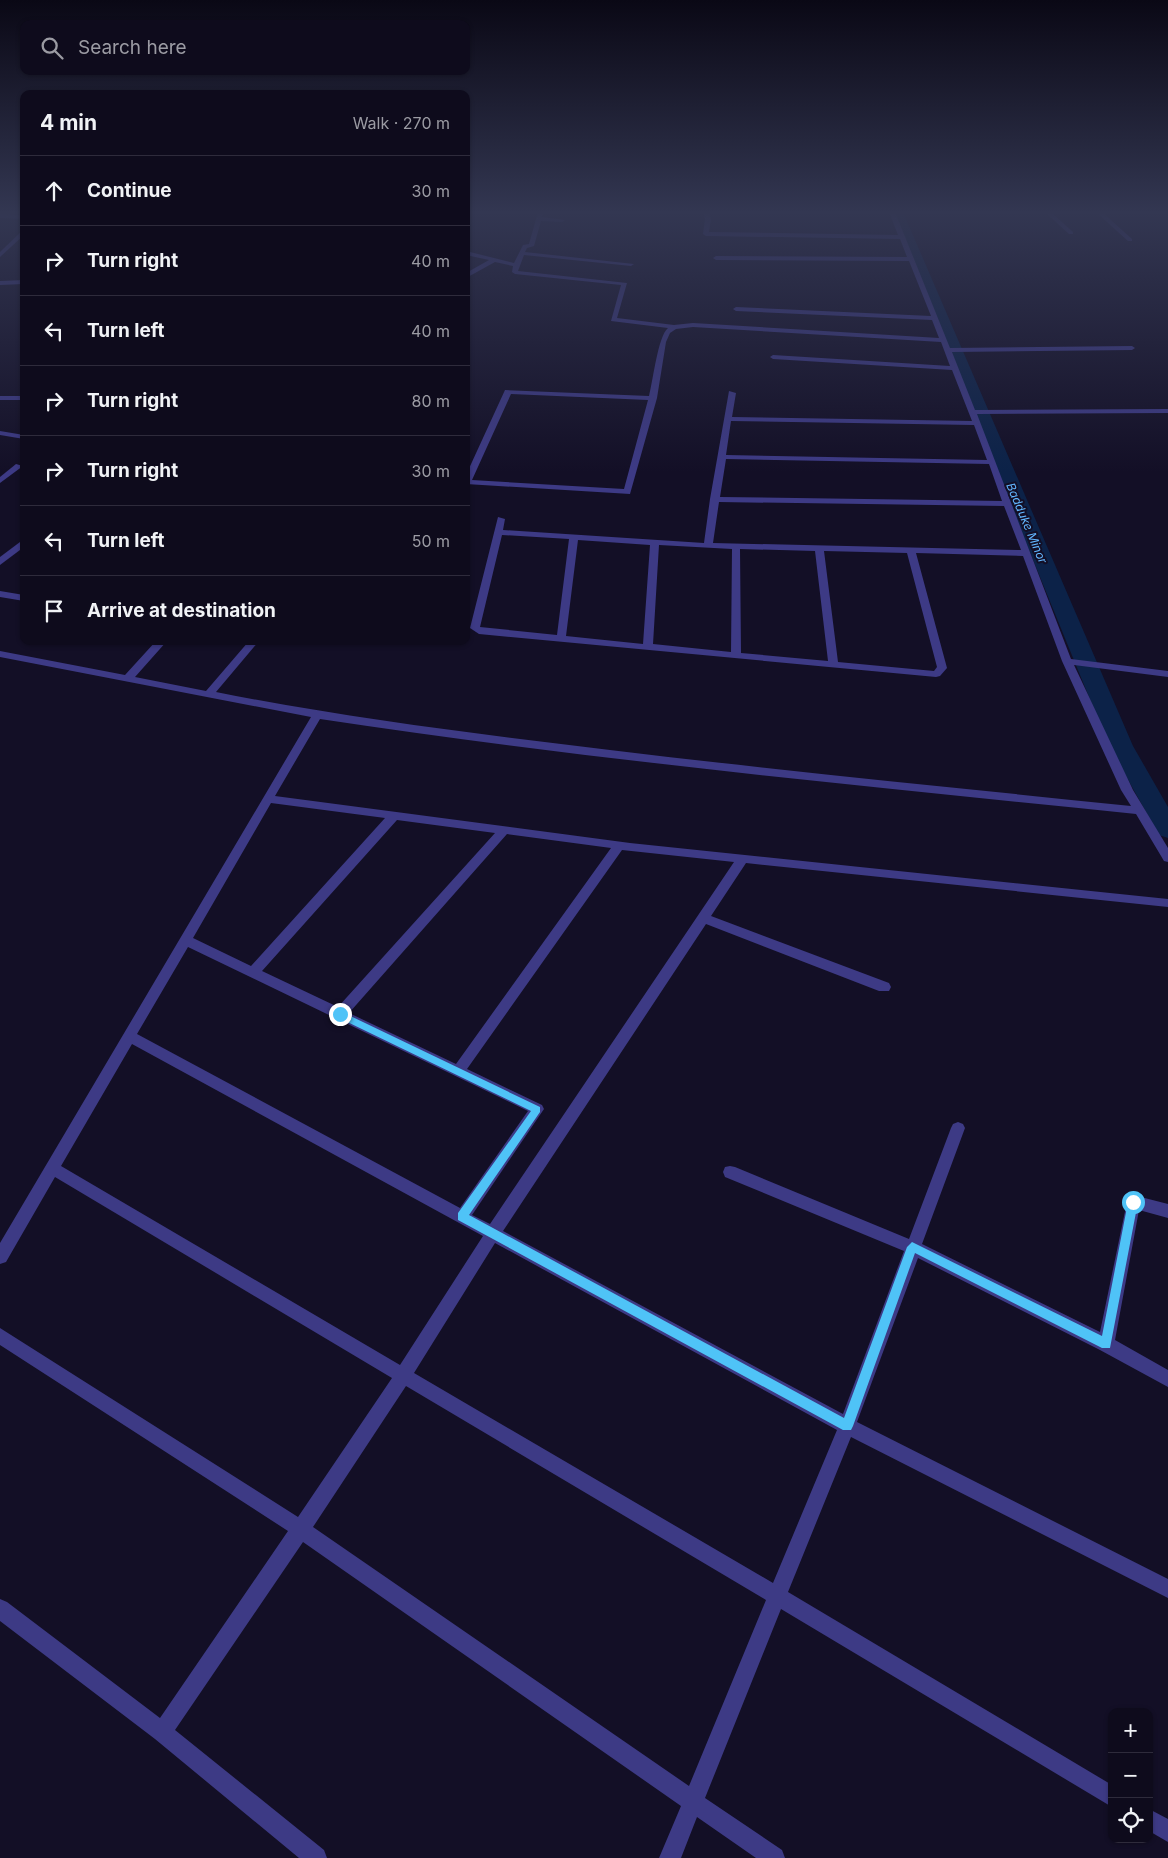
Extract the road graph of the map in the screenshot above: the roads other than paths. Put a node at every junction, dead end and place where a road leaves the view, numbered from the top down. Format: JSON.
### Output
{"nodes":[{"id":1,"x":620,"y":299,"type":"edge"},
{"id":2,"x":927,"y":299,"type":"edge"},
{"id":3,"x":736,"y":309,"type":"dead end"},
{"id":4,"x":935,"y":318,"type":"junction"},
{"id":5,"x":674,"y":327,"type":"junction"},
{"id":6,"x":943,"y":340,"type":"junction"},
{"id":7,"x":1132,"y":348,"type":"dead end"},
{"id":8,"x":948,"y":350,"type":"junction"},
{"id":9,"x":773,"y":356,"type":"dead end"},
{"id":10,"x":955,"y":368,"type":"junction"},
{"id":11,"x":732,"y":393,"type":"dead end"},
{"id":12,"x":0,"y":398,"type":"edge"},
{"id":13,"x":20,"y":398,"type":"edge"},
{"id":14,"x":653,"y":398,"type":"junction"},
{"id":15,"x":1168,"y":411,"type":"edge"},
{"id":16,"x":972,"y":412,"type":"junction"},
{"id":17,"x":728,"y":419,"type":"junction"},
{"id":18,"x":977,"y":423,"type":"junction"},
{"id":19,"x":0,"y":433,"type":"edge"},
{"id":20,"x":20,"y":436,"type":"edge"},
{"id":21,"x":722,"y":457,"type":"junction"},
{"id":22,"x":992,"y":462,"type":"junction"},
{"id":23,"x":19,"y":466,"type":"dead end"},
{"id":24,"x":470,"y":475,"type":"edge"},
{"id":25,"x":0,"y":481,"type":"edge"},
{"id":26,"x":470,"y":482,"type":"edge"},
{"id":27,"x":714,"y":499,"type":"junction"},
{"id":28,"x":1008,"y":504,"type":"junction"},
{"id":29,"x":501,"y":519,"type":"dead end"},
{"id":30,"x":497,"y":532,"type":"junction"},
{"id":31,"x":574,"y":538,"type":"junction"},
{"id":32,"x":654,"y":543,"type":"junction"},
{"id":33,"x":20,"y":545,"type":"edge"},
{"id":34,"x":708,"y":546,"type":"junction"},
{"id":35,"x":736,"y":547,"type":"junction"},
{"id":36,"x":819,"y":549,"type":"junction"},
{"id":37,"x":911,"y":551,"type":"junction"},
{"id":38,"x":1026,"y":553,"type":"junction"},
{"id":39,"x":0,"y":562,"type":"edge"},
{"id":40,"x":0,"y":594,"type":"edge"},
{"id":41,"x":20,"y":597,"type":"edge"},
{"id":42,"x":561,"y":640,"type":"junction"},
{"id":43,"x":158,"y":645,"type":"edge"},
{"id":44,"x":251,"y":645,"type":"edge"},
{"id":45,"x":648,"y":648,"type":"junction"},
{"id":46,"x":0,"y":654,"type":"edge"},
{"id":47,"x":736,"y":656,"type":"junction"},
{"id":48,"x":1068,"y":661,"type":"junction"},
{"id":49,"x":833,"y":665,"type":"junction"},
{"id":50,"x":1168,"y":674,"type":"edge"},
{"id":51,"x":128,"y":678,"type":"junction"},
{"id":52,"x":209,"y":694,"type":"junction"},
{"id":53,"x":317,"y":715,"type":"junction"},
{"id":54,"x":268,"y":799,"type":"junction"},
{"id":55,"x":1139,"y":811,"type":"junction"},
{"id":56,"x":394,"y":816,"type":"junction"},
{"id":57,"x":504,"y":830,"type":"junction"},
{"id":58,"x":631,"y":847,"type":"junction"},
{"id":59,"x":743,"y":858,"type":"junction"},
{"id":60,"x":1168,"y":858,"type":"edge"},
{"id":61,"x":1168,"y":903,"type":"edge"},
{"id":62,"x":703,"y":918,"type":"junction"},
{"id":63,"x":186,"y":940,"type":"junction"},
{"id":64,"x":253,"y":972,"type":"junction"},
{"id":65,"x":884,"y":988,"type":"dead end"},
{"id":66,"x":340,"y":1014,"type":"junction"},
{"id":67,"x":129,"y":1036,"type":"junction"},
{"id":68,"x":458,"y":1071,"type":"junction"},
{"id":69,"x":958,"y":1128,"type":"dead end"},
{"id":70,"x":52,"y":1168,"type":"junction"},
{"id":71,"x":730,"y":1172,"type":"dead end"},
{"id":72,"x":1168,"y":1211,"type":"edge"},
{"id":73,"x":462,"y":1217,"type":"junction"},
{"id":74,"x":493,"y":1233,"type":"junction"},
{"id":75,"x":912,"y":1247,"type":"junction"},
{"id":76,"x":0,"y":1257,"type":"edge"},
{"id":77,"x":0,"y":1336,"type":"edge"},
{"id":78,"x":1106,"y":1344,"type":"junction"},
{"id":79,"x":402,"y":1377,"type":"junction"},
{"id":80,"x":1168,"y":1379,"type":"edge"},
{"id":81,"x":847,"y":1426,"type":"junction"},
{"id":82,"x":301,"y":1530,"type":"junction"},
{"id":83,"x":1168,"y":1589,"type":"edge"},
{"id":84,"x":777,"y":1596,"type":"junction"},
{"id":85,"x":0,"y":1609,"type":"edge"},
{"id":86,"x":162,"y":1732,"type":"junction"},
{"id":87,"x":1108,"y":1795,"type":"edge"},
{"id":88,"x":692,"y":1804,"type":"junction"},
{"id":89,"x":1153,"y":1822,"type":"edge"},
{"id":90,"x":1168,"y":1831,"type":"edge"},
{"id":91,"x":316,"y":1858,"type":"edge"},
{"id":92,"x":670,"y":1858,"type":"edge"},
{"id":93,"x":774,"y":1858,"type":"edge"}],
"edges":[{"from":1,"to":5,"type":"street"},
{"from":2,"to":4,"type":"street"},
{"from":3,"to":4,"type":"street"},
{"from":4,"to":6,"type":"street"},
{"from":5,"to":6,"type":"street"},
{"from":5,"to":14,"type":"street"},
{"from":6,"to":8,"type":"street"},
{"from":7,"to":8,"type":"street"},
{"from":8,"to":10,"type":"street"},
{"from":9,"to":10,"type":"street"},
{"from":10,"to":16,"type":"street"},
{"from":11,"to":17,"type":"street"},
{"from":12,"to":13,"type":"street"},
{"from":14,"to":24,"type":"street"},
{"from":14,"to":26,"type":"street"},
{"from":15,"to":16,"type":"street"},
{"from":16,"to":18,"type":"street"},
{"from":17,"to":18,"type":"street"},
{"from":17,"to":21,"type":"street"},
{"from":18,"to":22,"type":"street"},
{"from":19,"to":20,"type":"street"},
{"from":21,"to":22,"type":"street"},
{"from":21,"to":27,"type":"street"},
{"from":22,"to":28,"type":"street"},
{"from":23,"to":25,"type":"street"},
{"from":27,"to":28,"type":"street"},
{"from":27,"to":34,"type":"street"},
{"from":28,"to":38,"type":"street"},
{"from":29,"to":30,"type":"street"},
{"from":30,"to":31,"type":"street"},
{"from":30,"to":42,"type":"street"},
{"from":31,"to":32,"type":"street"},
{"from":31,"to":42,"type":"street"},
{"from":32,"to":34,"type":"street"},
{"from":32,"to":45,"type":"street"},
{"from":33,"to":39,"type":"street"},
{"from":34,"to":35,"type":"street"},
{"from":35,"to":36,"type":"street"},
{"from":35,"to":47,"type":"street"},
{"from":36,"to":37,"type":"street"},
{"from":36,"to":49,"type":"street"},
{"from":37,"to":38,"type":"street"},
{"from":37,"to":49,"type":"street"},
{"from":38,"to":48,"type":"street"},
{"from":40,"to":41,"type":"street"},
{"from":42,"to":45,"type":"street"},
{"from":43,"to":51,"type":"street"},
{"from":44,"to":52,"type":"street"},
{"from":45,"to":47,"type":"street"},
{"from":46,"to":51,"type":"street"},
{"from":47,"to":49,"type":"street"},
{"from":48,"to":50,"type":"street"},
{"from":48,"to":55,"type":"street"},
{"from":51,"to":52,"type":"street"},
{"from":52,"to":53,"type":"street"},
{"from":53,"to":54,"type":"street"},
{"from":53,"to":55,"type":"street"},
{"from":54,"to":56,"type":"street"},
{"from":54,"to":63,"type":"street"},
{"from":55,"to":60,"type":"street"},
{"from":56,"to":57,"type":"street"},
{"from":56,"to":64,"type":"street"},
{"from":57,"to":58,"type":"street"},
{"from":57,"to":66,"type":"street"},
{"from":58,"to":59,"type":"street"},
{"from":58,"to":68,"type":"street"},
{"from":59,"to":61,"type":"street"},
{"from":59,"to":62,"type":"street"},
{"from":62,"to":65,"type":"street"},
{"from":62,"to":74,"type":"street"},
{"from":63,"to":64,"type":"street"},
{"from":63,"to":67,"type":"street"},
{"from":64,"to":66,"type":"street"},
{"from":66,"to":68,"type":"street"},
{"from":67,"to":70,"type":"street"},
{"from":67,"to":73,"type":"street"},
{"from":68,"to":73,"type":"street"},
{"from":69,"to":75,"type":"street"},
{"from":70,"to":76,"type":"street"},
{"from":70,"to":79,"type":"street"},
{"from":71,"to":75,"type":"street"},
{"from":72,"to":78,"type":"street"},
{"from":73,"to":74,"type":"street"},
{"from":74,"to":79,"type":"street"},
{"from":74,"to":81,"type":"street"},
{"from":75,"to":78,"type":"street"},
{"from":75,"to":81,"type":"street"},
{"from":77,"to":82,"type":"street"},
{"from":78,"to":80,"type":"street"},
{"from":79,"to":82,"type":"street"},
{"from":79,"to":84,"type":"street"},
{"from":81,"to":83,"type":"street"},
{"from":81,"to":84,"type":"street"},
{"from":82,"to":86,"type":"street"},
{"from":82,"to":88,"type":"street"},
{"from":84,"to":87,"type":"street"},
{"from":84,"to":88,"type":"street"},
{"from":85,"to":86,"type":"street"},
{"from":86,"to":91,"type":"street"},
{"from":88,"to":92,"type":"street"},
{"from":88,"to":93,"type":"street"},
{"from":89,"to":90,"type":"street"}]}
